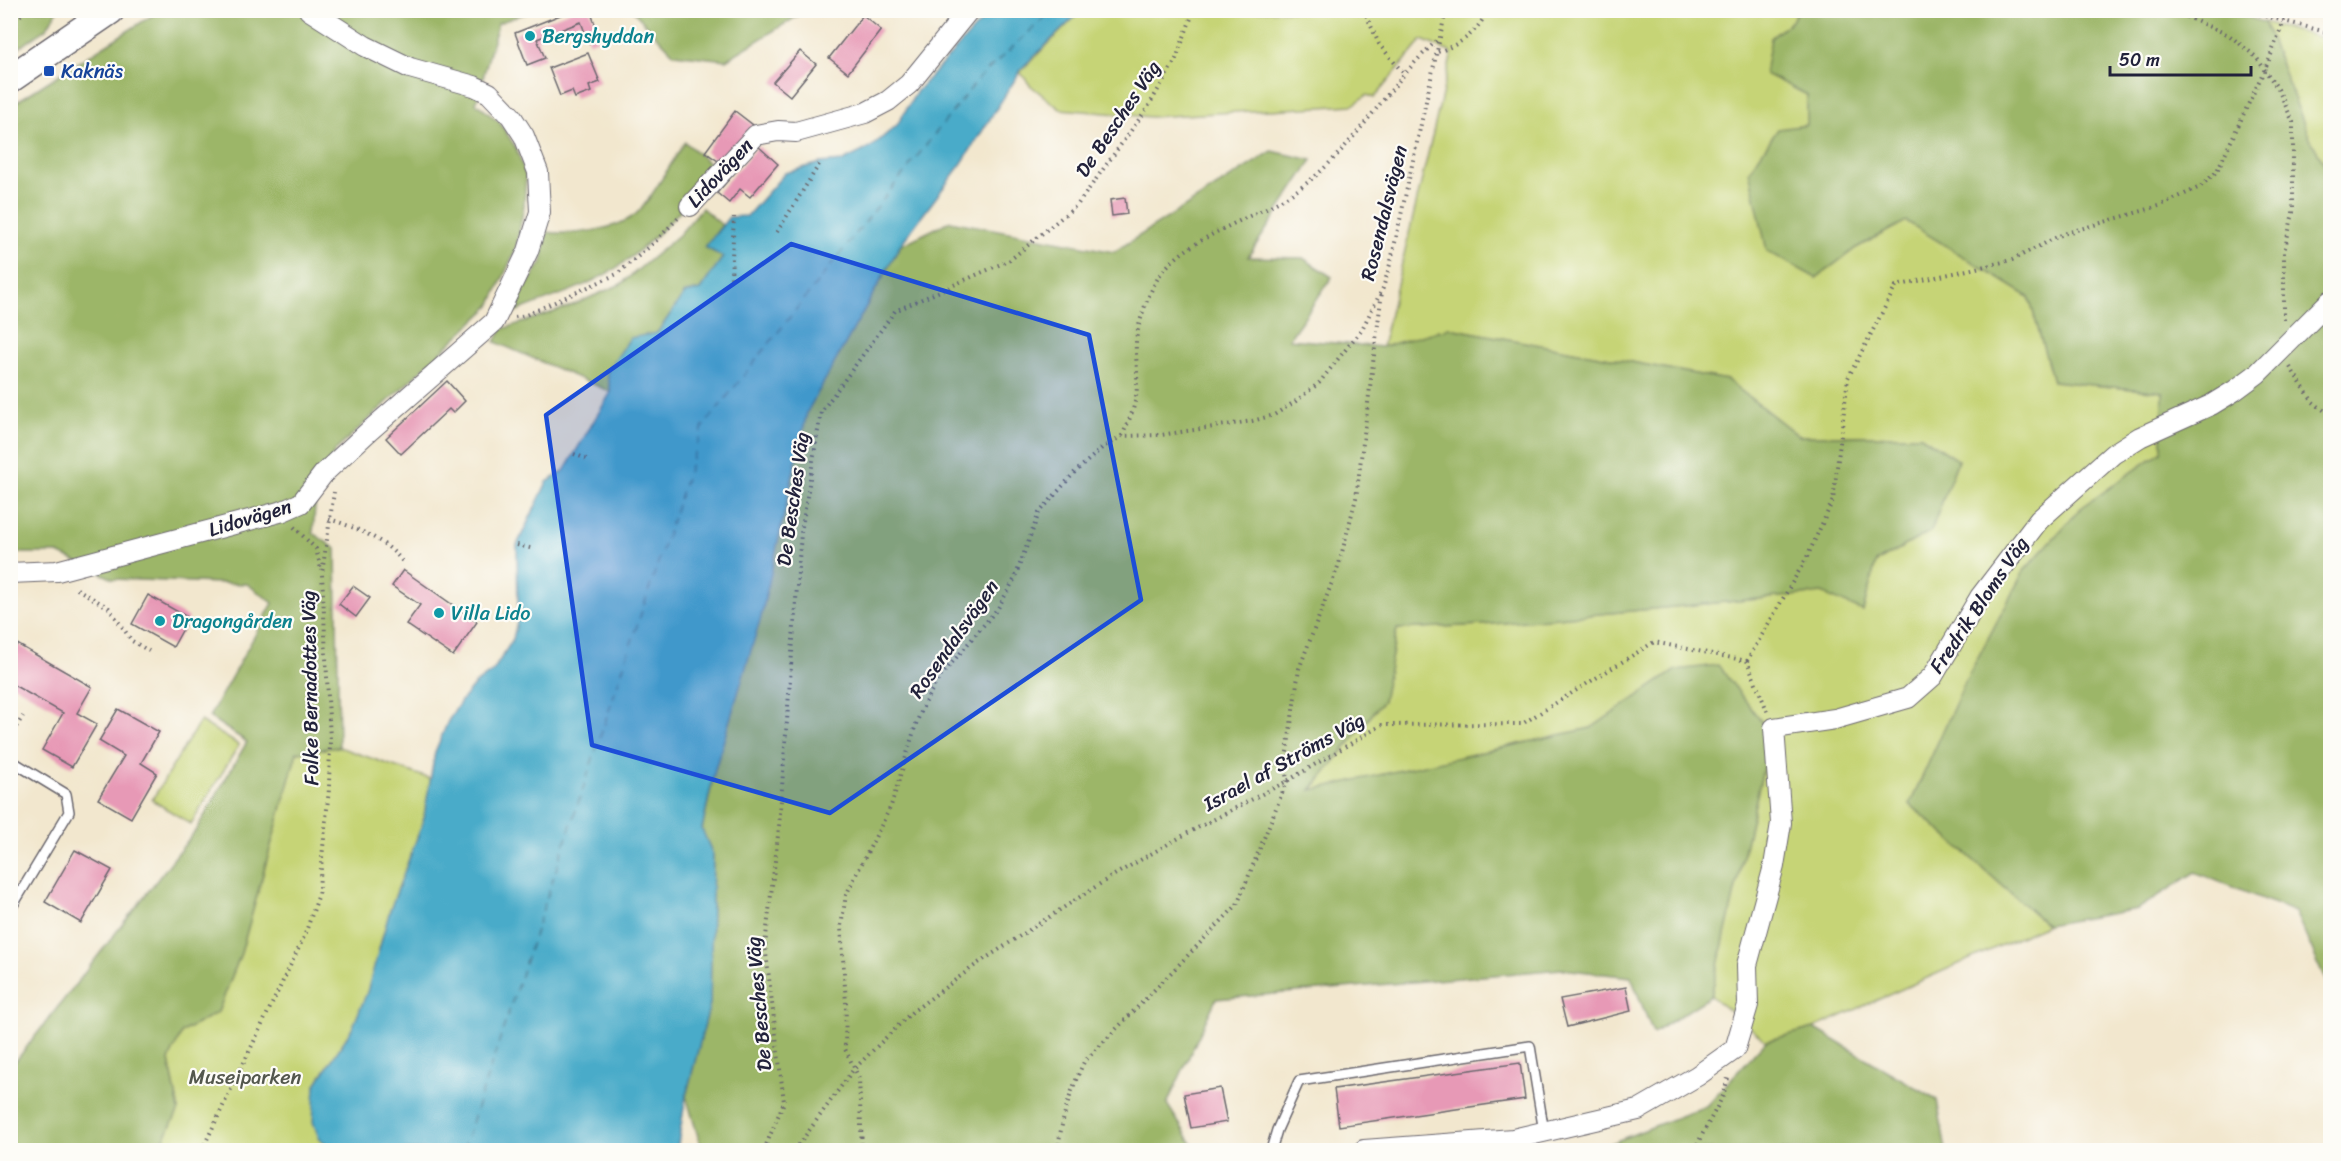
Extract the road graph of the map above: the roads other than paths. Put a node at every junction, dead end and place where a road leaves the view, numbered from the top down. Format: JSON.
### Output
{"nodes":[{"id":1,"x":309,"y":10,"type":"edge"},
{"id":2,"x":969,"y":10,"type":"edge"},
{"id":3,"x":103,"y":13,"type":"edge"},
{"id":4,"x":10,"y":79,"type":"edge"},
{"id":5,"x":690,"y":206,"type":"road end"},
{"id":6,"x":2331,"y":301,"type":"edge"},
{"id":7,"x":10,"y":573,"type":"edge"},
{"id":8,"x":10,"y":760,"type":"edge"},
{"id":9,"x":10,"y":910,"type":"edge"},
{"id":10,"x":1544,"y":1132,"type":"junction"},
{"id":11,"x":1271,"y":1150,"type":"edge"},
{"id":12,"x":1364,"y":1150,"type":"edge"}],
"edges":[{"from":1,"to":7,"type":"street","name":"Lidovägen"},
{"from":2,"to":5,"type":"street","name":"Lidovägen"},
{"from":3,"to":4,"type":"street"},
{"from":6,"to":10,"type":"street","name":"Fredrik Bloms Väg"},
{"from":8,"to":9,"type":"lane"},
{"from":10,"to":11,"type":"lane"},
{"from":10,"to":12,"type":"street"}]}
